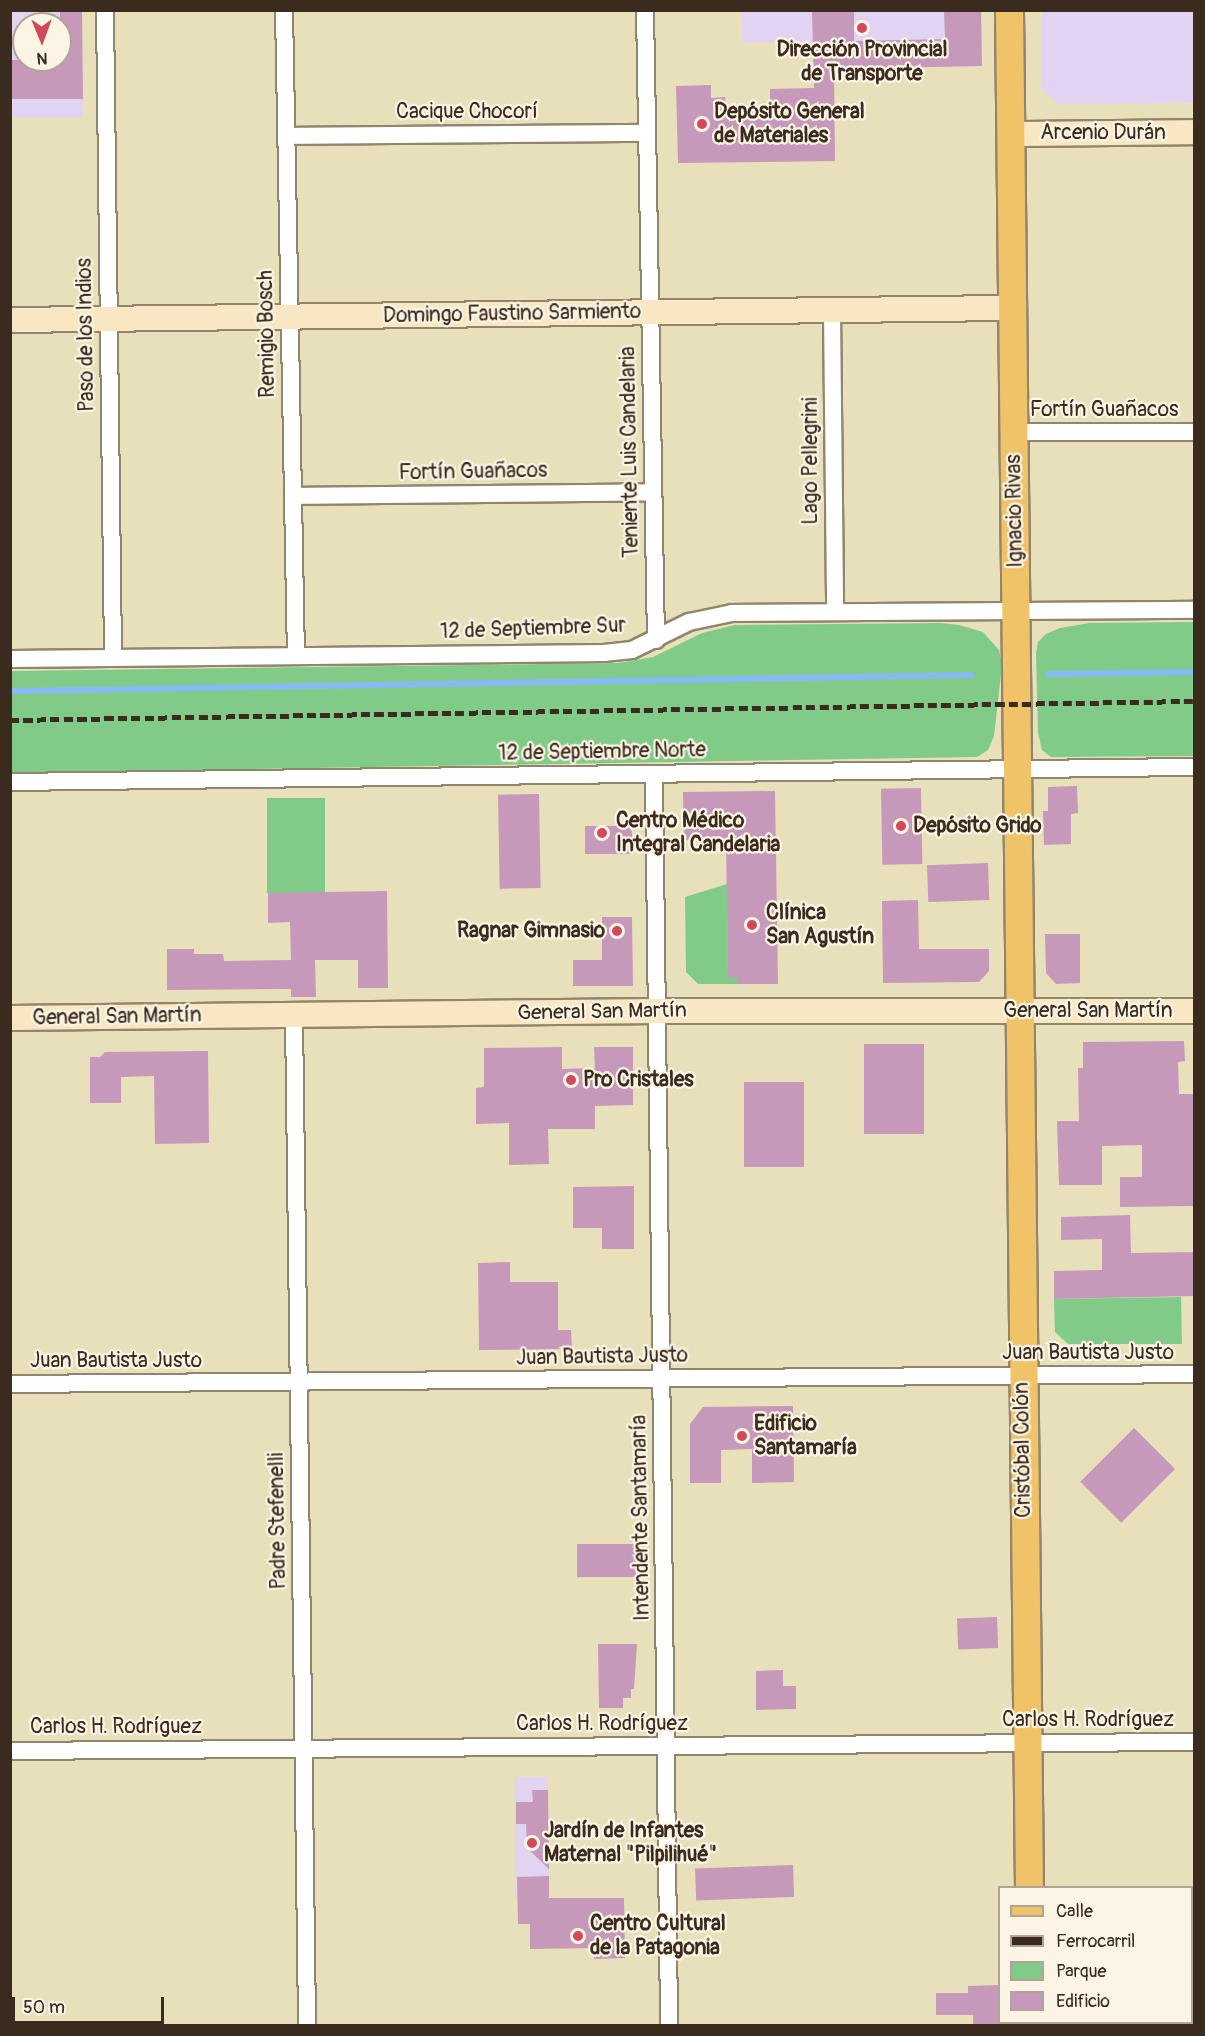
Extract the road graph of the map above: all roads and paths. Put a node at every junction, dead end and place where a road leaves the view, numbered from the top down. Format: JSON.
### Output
{"nodes":[{"id":1,"x":105,"y":10,"type":"edge"},
{"id":2,"x":284,"y":10,"type":"edge"},
{"id":3,"x":645,"y":10,"type":"edge"},
{"id":4,"x":1009,"y":10,"type":"edge"},
{"id":5,"x":1194,"y":132,"type":"edge"},
{"id":6,"x":647,"y":134,"type":"junction"},
{"id":7,"x":1011,"y":134,"type":"junction"},
{"id":8,"x":286,"y":136,"type":"junction"},
{"id":9,"x":1013,"y":308,"type":"junction"},
{"id":10,"x":832,"y":310,"type":"junction"},
{"id":11,"x":650,"y":312,"type":"junction"},
{"id":12,"x":290,"y":317,"type":"junction"},
{"id":13,"x":109,"y":319,"type":"junction"},
{"id":14,"x":10,"y":321,"type":"edge"},
{"id":15,"x":1014,"y":432,"type":"junction"},
{"id":16,"x":1194,"y":432,"type":"edge"},
{"id":17,"x":653,"y":492,"type":"junction"},
{"id":18,"x":293,"y":496,"type":"junction"},
{"id":19,"x":1194,"y":610,"type":"edge"},
{"id":20,"x":1016,"y":611,"type":"junction"},
{"id":21,"x":835,"y":612,"type":"junction"},
{"id":22,"x":656,"y":640,"type":"junction"},
{"id":23,"x":296,"y":656,"type":"junction"},
{"id":24,"x":113,"y":658,"type":"junction"},
{"id":25,"x":10,"y":659,"type":"edge"},
{"id":26,"x":1194,"y":767,"type":"edge"},
{"id":27,"x":1017,"y":769,"type":"junction"},
{"id":28,"x":654,"y":774,"type":"junction"},
{"id":29,"x":10,"y":782,"type":"edge"},
{"id":30,"x":658,"y":1011,"type":"junction"},
{"id":31,"x":1194,"y":1011,"type":"edge"},
{"id":32,"x":1018,"y":1012,"type":"junction"},
{"id":33,"x":294,"y":1016,"type":"junction"},
{"id":34,"x":10,"y":1018,"type":"edge"},
{"id":35,"x":1194,"y":1374,"type":"edge"},
{"id":36,"x":1022,"y":1376,"type":"junction"},
{"id":37,"x":662,"y":1378,"type":"junction"},
{"id":38,"x":299,"y":1382,"type":"junction"},
{"id":39,"x":10,"y":1384,"type":"edge"},
{"id":40,"x":1194,"y":1742,"type":"edge"},
{"id":41,"x":1027,"y":1743,"type":"junction"},
{"id":42,"x":666,"y":1746,"type":"junction"},
{"id":43,"x":303,"y":1749,"type":"junction"},
{"id":44,"x":10,"y":1751,"type":"edge"},
{"id":45,"x":1029,"y":1886,"type":"edge"},
{"id":46,"x":307,"y":2025,"type":"edge"},
{"id":47,"x":669,"y":2025,"type":"edge"}],
"edges":[{"from":1,"to":13,"type":"street","name":"Paso de los Indios"},
{"from":2,"to":8,"type":"street","name":"Remigio Bosch"},
{"from":3,"to":6,"type":"street","name":"Teniente Luis Candelaria"},
{"from":4,"to":7,"type":"main road","name":"Ignacio Rivas"},
{"from":5,"to":7,"type":"main road","name":"Arcenio Durán"},
{"from":6,"to":8,"type":"street","name":"Cacique Chocorí"},
{"from":6,"to":11,"type":"street","name":"Teniente Luis Candelaria"},
{"from":7,"to":9,"type":"main road","name":"Ignacio Rivas"},
{"from":8,"to":12,"type":"street","name":"Remigio Bosch"},
{"from":9,"to":10,"type":"main road","name":"Domingo Faustino Sarmiento"},
{"from":9,"to":15,"type":"main road","name":"Ignacio Rivas"},
{"from":10,"to":11,"type":"main road","name":"Domingo Faustino Sarmiento"},
{"from":10,"to":21,"type":"street","name":"Lago Pellegrini"},
{"from":11,"to":12,"type":"main road","name":"Domingo Faustino Sarmiento"},
{"from":11,"to":17,"type":"street","name":"Teniente Luis Candelaria"},
{"from":12,"to":13,"type":"main road","name":"Domingo Faustino Sarmiento"},
{"from":12,"to":18,"type":"street","name":"Remigio Bosch"},
{"from":13,"to":14,"type":"main road","name":"Domingo Faustino Sarmiento"},
{"from":13,"to":24,"type":"street","name":"Paso de los Indios"},
{"from":15,"to":16,"type":"street","name":"Fortín Guañacos"},
{"from":15,"to":20,"type":"main road","name":"Ignacio Rivas"},
{"from":17,"to":18,"type":"street","name":"Fortín Guañacos"},
{"from":17,"to":22,"type":"street","name":"Teniente Luis Candelaria"},
{"from":18,"to":23,"type":"street","name":"Remigio Bosch"},
{"from":19,"to":20,"type":"street","name":"12 de Septiembre Sur"},
{"from":20,"to":21,"type":"street","name":"12 de Septiembre Sur"},
{"from":20,"to":27,"type":"main road","name":"Ignacio Rivas"},
{"from":21,"to":22,"type":"street","name":"12 de Septiembre Sur"},
{"from":22,"to":23,"type":"street","name":"12 de Septiembre Sur"},
{"from":23,"to":24,"type":"street","name":"12 de Septiembre Sur"},
{"from":24,"to":25,"type":"street","name":"12 de Septiembre Sur"},
{"from":26,"to":27,"type":"street","name":"12 de Septiembre Norte"},
{"from":27,"to":28,"type":"street","name":"12 de Septiembre Norte"},
{"from":27,"to":32,"type":"main road","name":"Ignacio Rivas"},
{"from":28,"to":29,"type":"street","name":"12 de Septiembre Norte"},
{"from":28,"to":30,"type":"street"},
{"from":30,"to":32,"type":"main road","name":"General San Martín"},
{"from":30,"to":33,"type":"main road","name":"General San Martín"},
{"from":30,"to":37,"type":"street","name":"Intendente Santamaría"},
{"from":31,"to":32,"type":"main road","name":"General San Martín"},
{"from":32,"to":36,"type":"main road","name":"Cristóbal Colón"},
{"from":33,"to":34,"type":"main road","name":"General San Martín"},
{"from":33,"to":38,"type":"street","name":"Padre Stefenelli"},
{"from":35,"to":36,"type":"street","name":"Juan Bautista Justo"},
{"from":36,"to":37,"type":"street","name":"Juan Bautista Justo"},
{"from":36,"to":41,"type":"main road","name":"Cristóbal Colón"},
{"from":37,"to":38,"type":"street","name":"Juan Bautista Justo"},
{"from":37,"to":42,"type":"street","name":"Intendente Santamaría"},
{"from":38,"to":39,"type":"street","name":"Juan Bautista Justo"},
{"from":38,"to":43,"type":"street","name":"Padre Stefenelli"},
{"from":40,"to":41,"type":"street","name":"Carlos H. Rodríguez"},
{"from":41,"to":42,"type":"street","name":"Carlos H. Rodríguez"},
{"from":41,"to":45,"type":"main road","name":"Cristóbal Colón"},
{"from":42,"to":43,"type":"street","name":"Carlos H. Rodríguez"},
{"from":42,"to":47,"type":"street","name":"Intendente Santamaría"},
{"from":43,"to":44,"type":"street","name":"Carlos H. Rodríguez"},
{"from":43,"to":46,"type":"street","name":"Padre Stefenelli"}]}
